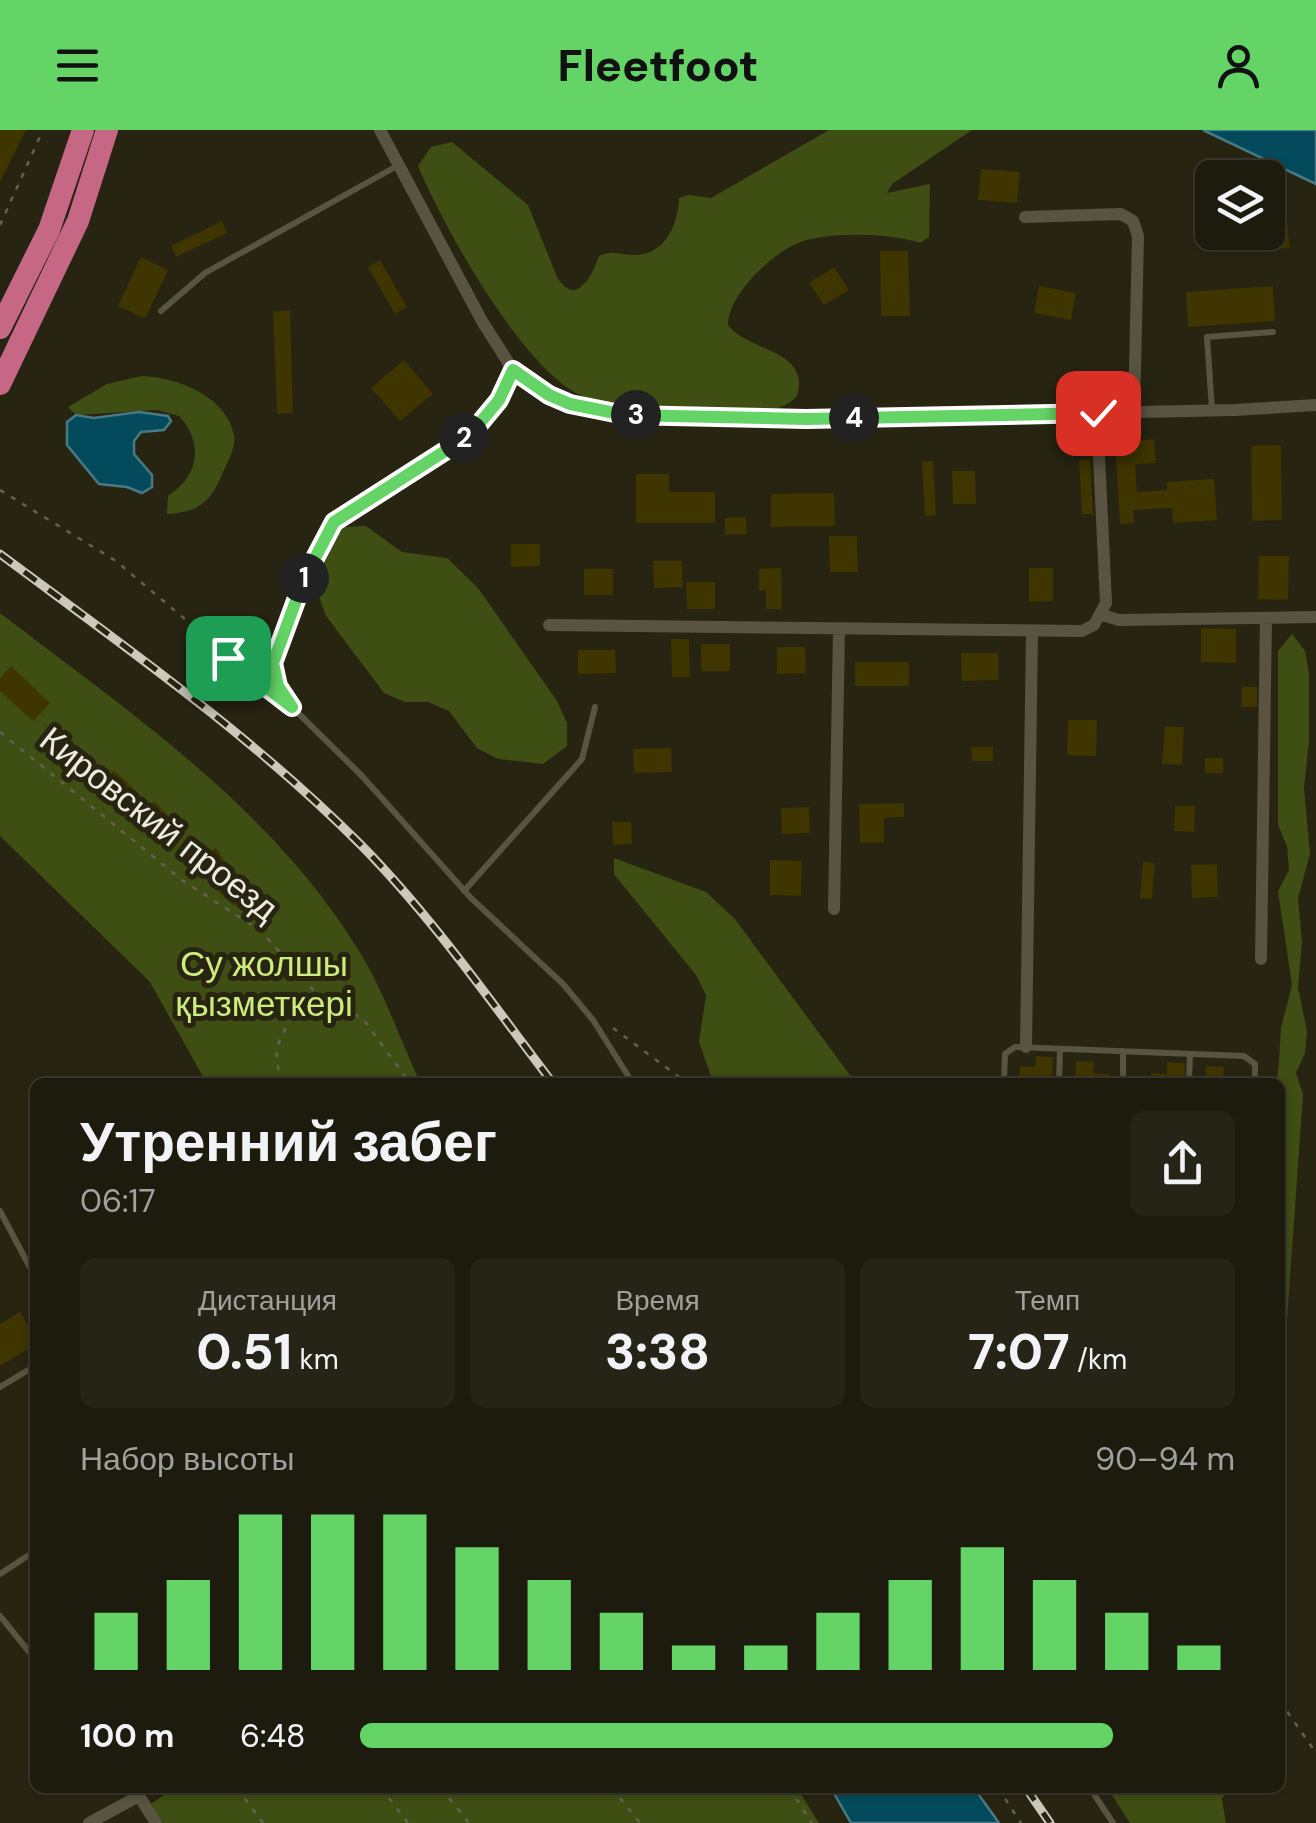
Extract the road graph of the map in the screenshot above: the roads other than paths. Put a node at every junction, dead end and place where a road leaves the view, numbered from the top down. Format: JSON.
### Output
{"nodes":[{"id":1,"x":83,"y":130,"type":"edge"},
{"id":2,"x":107,"y":130,"type":"edge"},
{"id":3,"x":380,"y":130,"type":"edge"},
{"id":4,"x":398,"y":166,"type":"junction"},
{"id":5,"x":1025,"y":217,"type":"dead end"},
{"id":6,"x":161,"y":312,"type":"dead end"},
{"id":7,"x":0,"y":328,"type":"edge"},
{"id":8,"x":1272,"y":332,"type":"dead end"},
{"id":9,"x":513,"y":370,"type":"junction"},
{"id":10,"x":0,"y":383,"type":"edge"},
{"id":11,"x":1316,"y":405,"type":"edge"},
{"id":12,"x":1212,"y":411,"type":"junction"},
{"id":13,"x":1134,"y":412,"type":"junction"},
{"id":14,"x":1098,"y":413,"type":"junction"},
{"id":15,"x":1102,"y":616,"type":"junction"},
{"id":16,"x":1316,"y":617,"type":"edge"},
{"id":17,"x":1266,"y":618,"type":"junction"},
{"id":18,"x":549,"y":625,"type":"dead end"},
{"id":19,"x":839,"y":628,"type":"junction"},
{"id":20,"x":1032,"y":631,"type":"junction"},
{"id":21,"x":594,"y":707,"type":"dead end"},
{"id":22,"x":464,"y":891,"type":"junction"},
{"id":23,"x":834,"y":910,"type":"dead end"},
{"id":24,"x":1261,"y":958,"type":"dead end"},
{"id":25,"x":1026,"y":1047,"type":"junction"},
{"id":26,"x":1060,"y":1048,"type":"junction"},
{"id":27,"x":1123,"y":1051,"type":"junction"},
{"id":28,"x":1190,"y":1054,"type":"junction"},
{"id":29,"x":629,"y":1078,"type":"edge"},
{"id":30,"x":1004,"y":1078,"type":"edge"},
{"id":31,"x":1060,"y":1078,"type":"edge"},
{"id":32,"x":1123,"y":1078,"type":"edge"},
{"id":33,"x":1189,"y":1078,"type":"edge"},
{"id":34,"x":1255,"y":1078,"type":"edge"},
{"id":35,"x":0,"y":1211,"type":"edge"},
{"id":36,"x":30,"y":1268,"type":"edge"},
{"id":37,"x":30,"y":1369,"type":"edge"},
{"id":38,"x":0,"y":1387,"type":"edge"},
{"id":39,"x":30,"y":1554,"type":"edge"},
{"id":40,"x":0,"y":1574,"type":"edge"},
{"id":41,"x":0,"y":1616,"type":"edge"},
{"id":42,"x":30,"y":1654,"type":"edge"},
{"id":43,"x":136,"y":1793,"type":"edge"},
{"id":44,"x":139,"y":1793,"type":"edge"},
{"id":45,"x":1093,"y":1793,"type":"edge"},
{"id":46,"x":90,"y":1823,"type":"edge"},
{"id":47,"x":156,"y":1823,"type":"edge"},
{"id":48,"x":1113,"y":1823,"type":"edge"}],
"edges":[{"from":1,"to":7,"type":"highway"},
{"from":2,"to":10,"type":"highway"},
{"from":3,"to":4,"type":"street"},
{"from":4,"to":6,"type":"lane"},
{"from":4,"to":9,"type":"street"},
{"from":5,"to":13,"type":"street"},
{"from":8,"to":12,"type":"lane"},
{"from":9,"to":14,"type":"street"},
{"from":9,"to":22,"type":"lane"},
{"from":11,"to":12,"type":"street"},
{"from":12,"to":13,"type":"street"},
{"from":13,"to":14,"type":"street"},
{"from":14,"to":15,"type":"street"},
{"from":15,"to":17,"type":"street"},
{"from":15,"to":20,"type":"street"},
{"from":16,"to":17,"type":"street"},
{"from":17,"to":24,"type":"street"},
{"from":18,"to":19,"type":"street"},
{"from":19,"to":20,"type":"street"},
{"from":19,"to":23,"type":"street"},
{"from":20,"to":25,"type":"street"},
{"from":21,"to":22,"type":"lane"},
{"from":22,"to":29,"type":"lane"},
{"from":25,"to":26,"type":"lane"},
{"from":25,"to":30,"type":"lane"},
{"from":26,"to":27,"type":"lane"},
{"from":26,"to":31,"type":"lane"},
{"from":27,"to":28,"type":"lane"},
{"from":27,"to":32,"type":"lane"},
{"from":28,"to":33,"type":"lane"},
{"from":28,"to":34,"type":"lane"},
{"from":35,"to":36,"type":"lane"},
{"from":37,"to":38,"type":"lane"},
{"from":39,"to":40,"type":"lane"},
{"from":41,"to":42,"type":"lane"},
{"from":43,"to":46,"type":"street"},
{"from":44,"to":47,"type":"street"},
{"from":45,"to":48,"type":"lane"}]}
